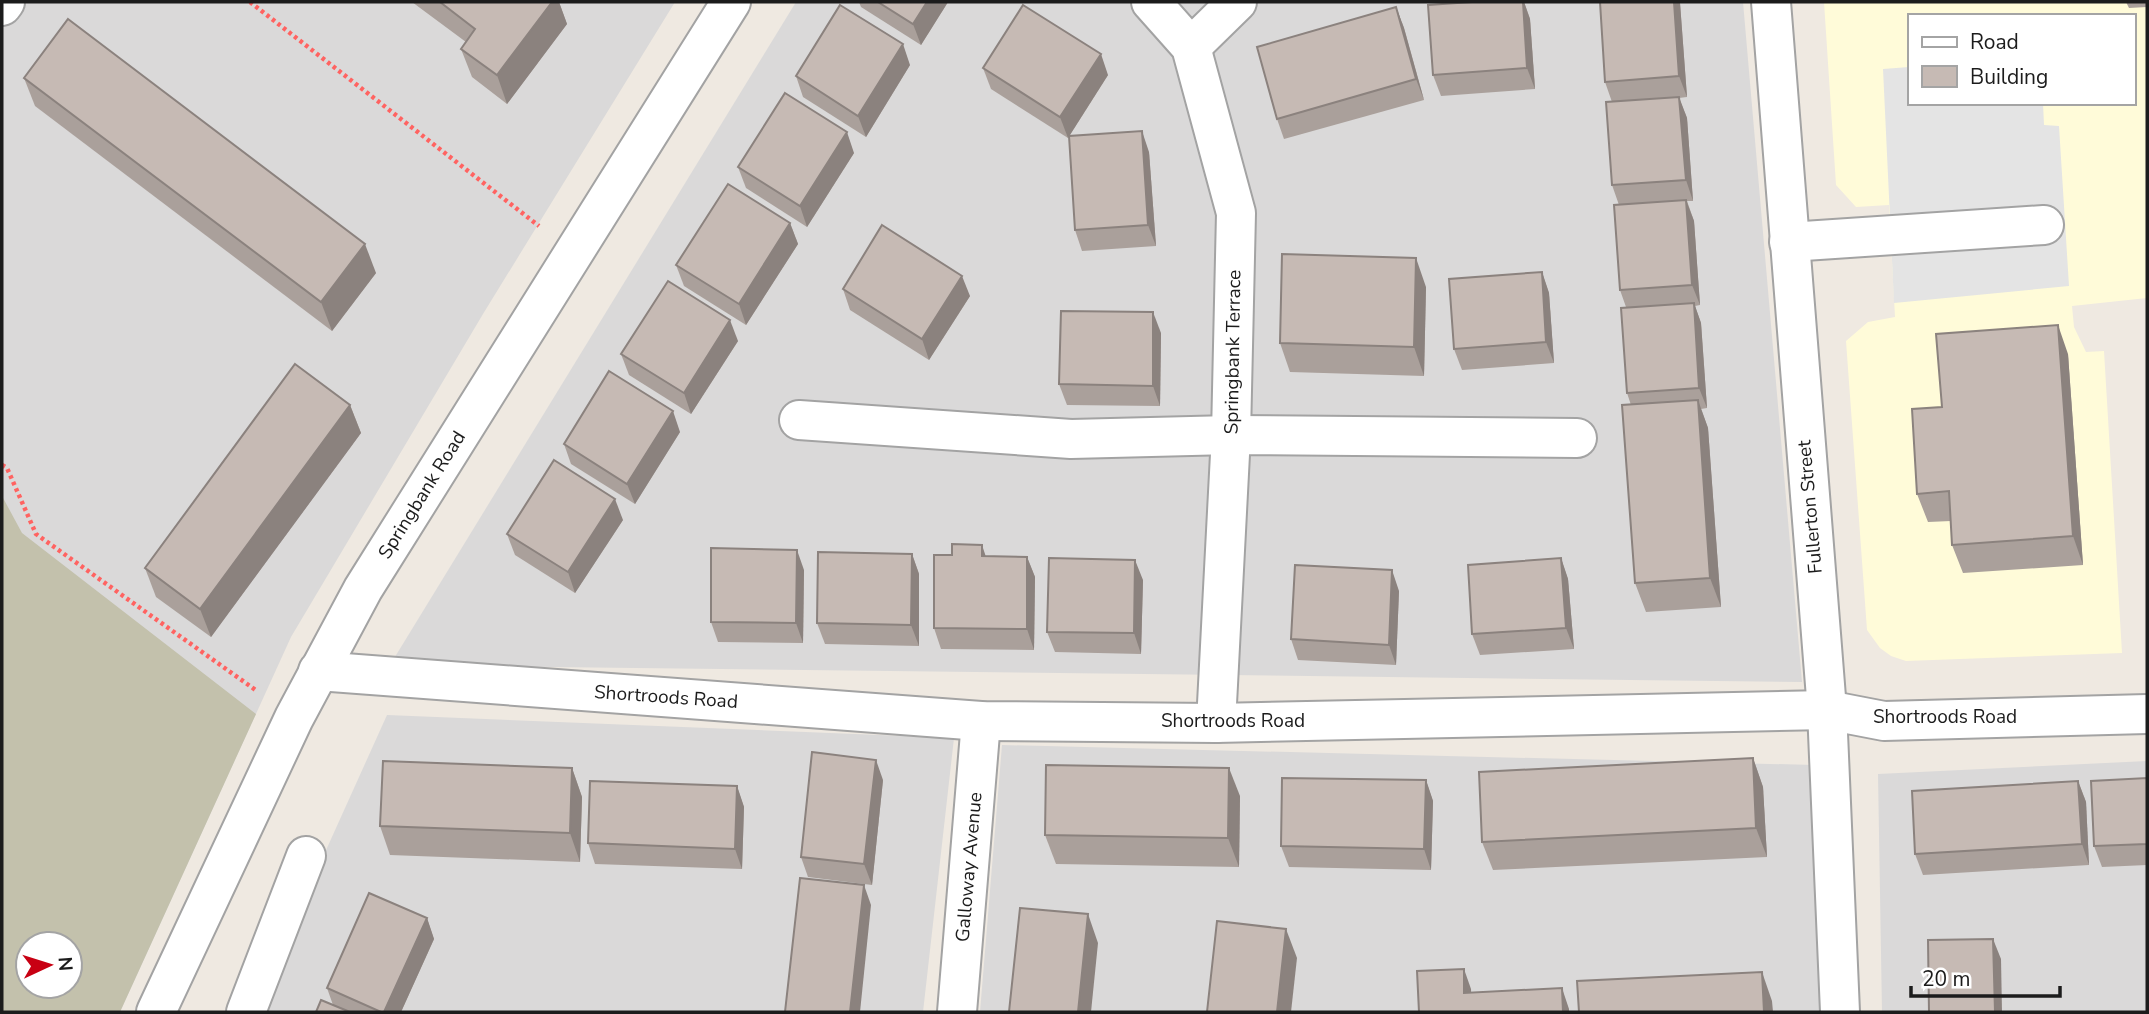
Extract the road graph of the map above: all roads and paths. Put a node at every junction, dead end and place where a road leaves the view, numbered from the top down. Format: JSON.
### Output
{"nodes":[{"id":1,"x":5,"y":2,"type":"edge"},
{"id":2,"x":250,"y":2,"type":"edge"},
{"id":3,"x":731,"y":2,"type":"edge"},
{"id":4,"x":1151,"y":2,"type":"edge"},
{"id":5,"x":1237,"y":2,"type":"edge"},
{"id":6,"x":1771,"y":2,"type":"edge"},
{"id":7,"x":2,"y":6,"type":"edge"},
{"id":8,"x":1191,"y":47,"type":"junction"},
{"id":9,"x":2044,"y":225,"type":"dead end"},
{"id":10,"x":1789,"y":242,"type":"junction"},
{"id":11,"x":576,"y":254,"type":"junction"},
{"id":12,"x":799,"y":420,"type":"dead end"},
{"id":13,"x":1231,"y":435,"type":"junction"},
{"id":14,"x":1577,"y":438,"type":"dead end"},
{"id":15,"x":2,"y":465,"type":"edge"},
{"id":16,"x":318,"y":671,"type":"junction"},
{"id":17,"x":1827,"y":710,"type":"junction"},
{"id":18,"x":2147,"y":714,"type":"edge"},
{"id":19,"x":294,"y":718,"type":"junction"},
{"id":20,"x":981,"y":721,"type":"junction"},
{"id":21,"x":1216,"y":723,"type":"junction"},
{"id":22,"x":306,"y":856,"type":"dead end"},
{"id":23,"x":156,"y":1012,"type":"edge"},
{"id":24,"x":246,"y":1012,"type":"edge"},
{"id":25,"x":957,"y":1012,"type":"edge"},
{"id":26,"x":1840,"y":1012,"type":"edge"}],
"edges":[{"from":1,"to":7,"type":"street"},
{"from":2,"to":11,"type":"path"},
{"from":3,"to":11,"type":"street","name":"Springbank Road"},
{"from":4,"to":8,"type":"street","name":"Springbank Terrace"},
{"from":5,"to":8,"type":"street"},
{"from":6,"to":10,"type":"street","name":"Fullerton Street"},
{"from":8,"to":13,"type":"street","name":"Springbank Terrace"},
{"from":9,"to":10,"type":"street"},
{"from":10,"to":17,"type":"street","name":"Fullerton Street"},
{"from":11,"to":16,"type":"street","name":"Springbank Road"},
{"from":12,"to":13,"type":"street"},
{"from":13,"to":14,"type":"street"},
{"from":13,"to":21,"type":"street","name":"Springbank Terrace"},
{"from":15,"to":19,"type":"path"},
{"from":16,"to":19,"type":"street","name":"Springbank Road"},
{"from":16,"to":20,"type":"street","name":"Shortroods Road"},
{"from":17,"to":18,"type":"street","name":"Shortroods Road"},
{"from":17,"to":21,"type":"street","name":"Shortroods Road"},
{"from":17,"to":26,"type":"street","name":"Fullerton Street"},
{"from":19,"to":23,"type":"street","name":"Springbank Road"},
{"from":20,"to":21,"type":"street","name":"Shortroods Road"},
{"from":20,"to":25,"type":"street","name":"Galloway Avenue"},
{"from":22,"to":24,"type":"street"}]}
